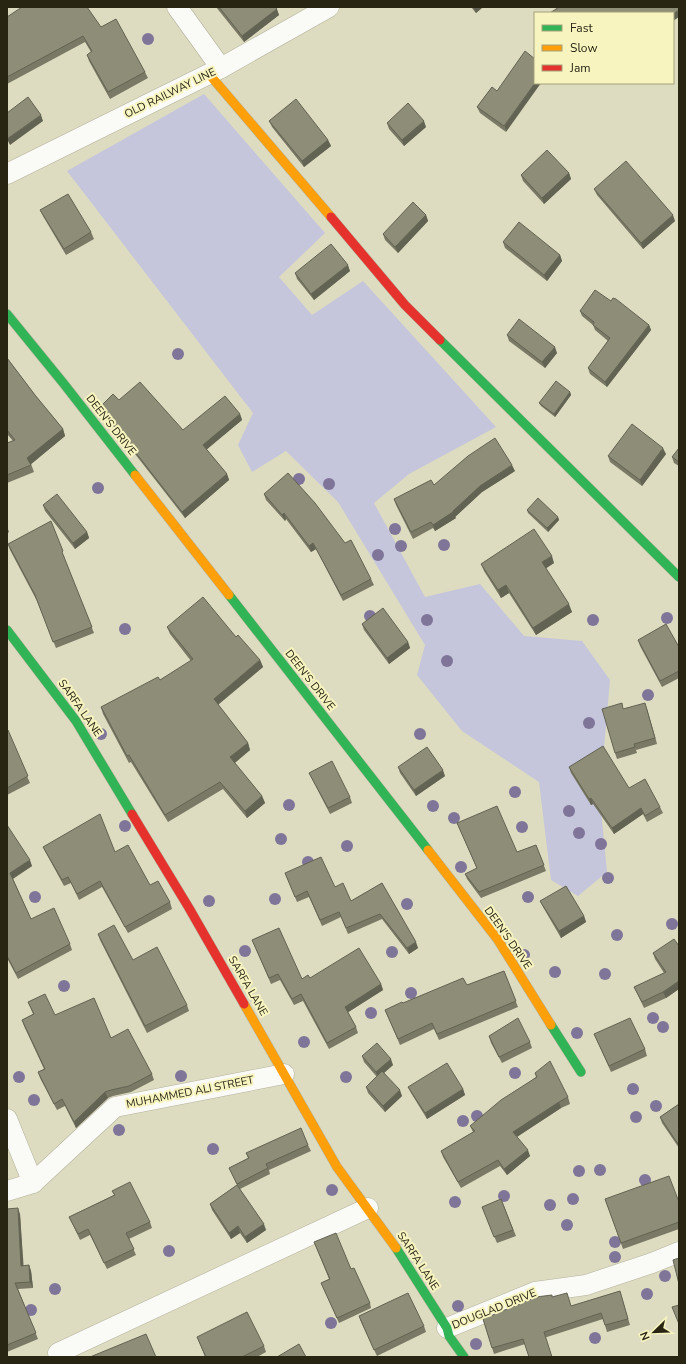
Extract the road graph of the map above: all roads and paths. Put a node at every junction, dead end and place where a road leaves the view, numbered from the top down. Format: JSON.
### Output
{"nodes":[{"id":1,"x":177,"y":7,"type":"edge"},
{"id":2,"x":329,"y":7,"type":"edge"},
{"id":3,"x":214,"y":71,"type":"junction"},
{"id":4,"x":8,"y":172,"type":"edge"},
{"id":5,"x":7,"y":314,"type":"edge"},
{"id":6,"x":679,"y":577,"type":"edge"},
{"id":7,"x":7,"y":630,"type":"edge"},
{"id":8,"x":581,"y":1072,"type":"dead end"},
{"id":9,"x":284,"y":1074,"type":"junction"},
{"id":10,"x":7,"y":1119,"type":"edge"},
{"id":11,"x":33,"y":1183,"type":"junction"},
{"id":12,"x":7,"y":1190,"type":"edge"},
{"id":13,"x":368,"y":1208,"type":"junction"},
{"id":14,"x":679,"y":1252,"type":"edge"},
{"id":15,"x":446,"y":1328,"type":"junction"},
{"id":16,"x":58,"y":1353,"type":"dead end"},
{"id":17,"x":464,"y":1357,"type":"edge"}],
"edges":[{"from":1,"to":3,"type":"street"},
{"from":2,"to":3,"type":"street","name":"OLD RAILWAY LINE"},
{"from":3,"to":4,"type":"street","name":"OLD RAILWAY LINE"},
{"from":3,"to":6,"type":"street"},
{"from":5,"to":8,"type":"street","name":"DEEN'S DRIVE"},
{"from":7,"to":9,"type":"street","name":"SARFA LANE"},
{"from":9,"to":11,"type":"street","name":"MUHAMMED ALI STREET"},
{"from":9,"to":13,"type":"street","name":"SARFA LANE"},
{"from":10,"to":11,"type":"street"},
{"from":11,"to":12,"type":"street","name":"MUHAMMED ALI STREET"},
{"from":13,"to":15,"type":"street","name":"SARFA LANE"},
{"from":13,"to":16,"type":"street"},
{"from":14,"to":15,"type":"street","name":"DOUGLAD DRIVE"},
{"from":15,"to":17,"type":"street","name":"SARFA LANE"}]}
